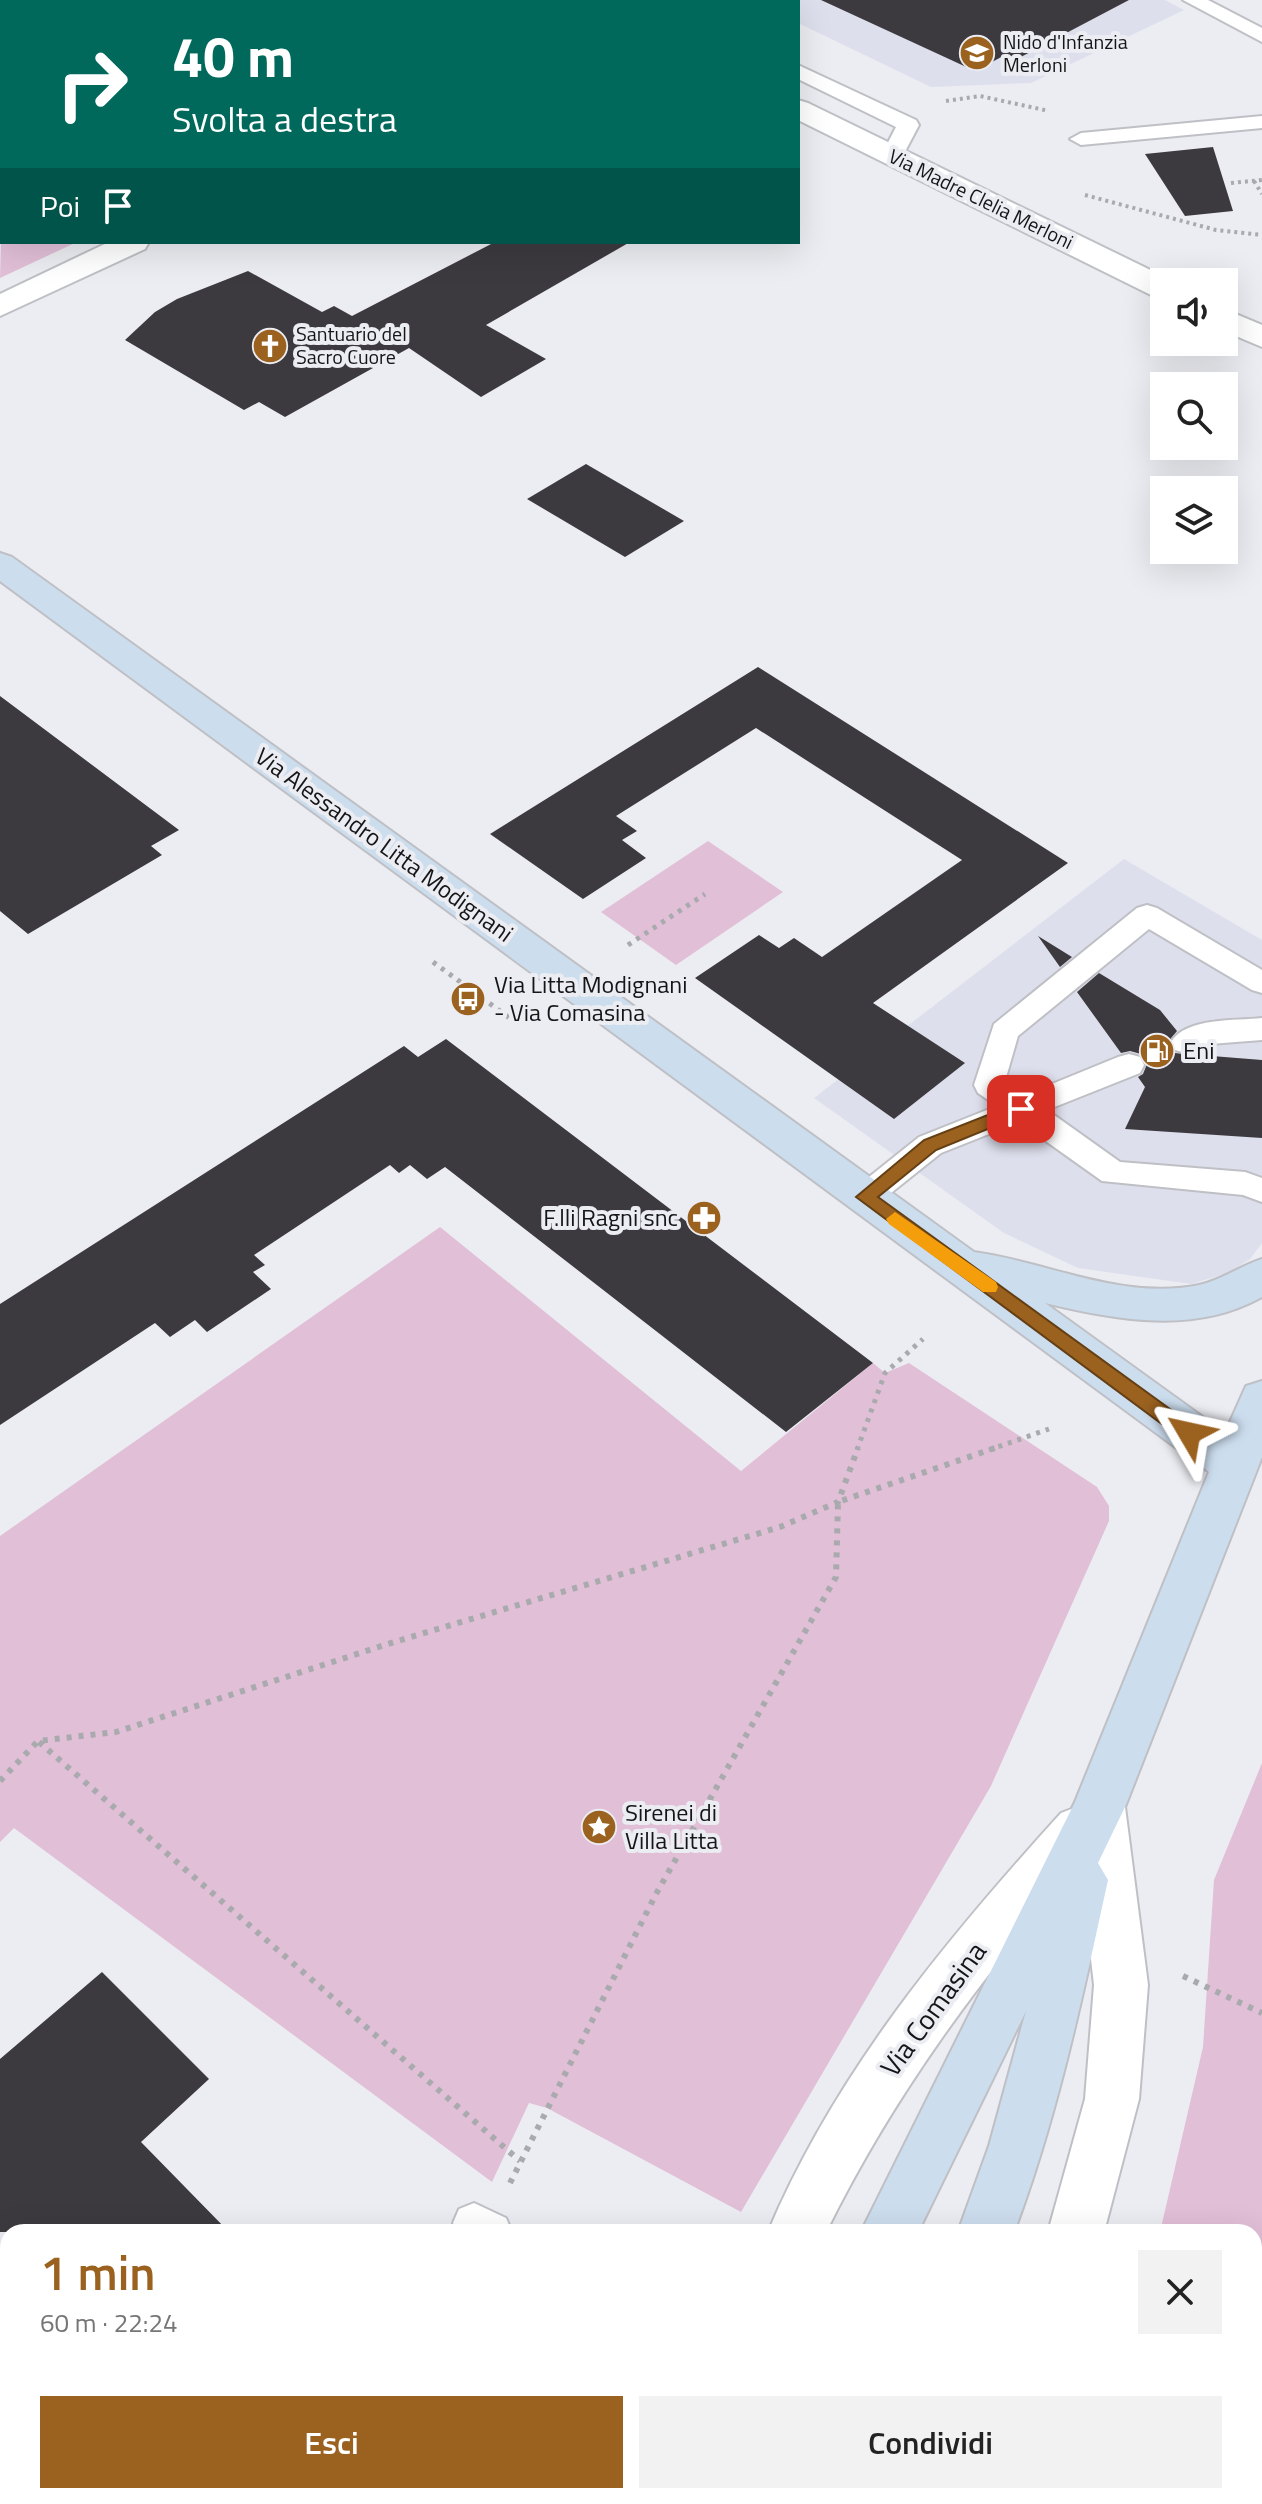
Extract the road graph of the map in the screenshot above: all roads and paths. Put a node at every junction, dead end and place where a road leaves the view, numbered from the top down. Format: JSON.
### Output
{"nodes":[{"id":1,"x":1193,"y":0,"type":"edge"},
{"id":2,"x":1262,"y":36,"type":"edge"},
{"id":3,"x":800,"y":72,"type":"edge"},
{"id":4,"x":800,"y":110,"type":"edge"},
{"id":5,"x":1262,"y":122,"type":"edge"},
{"id":6,"x":908,"y":125,"type":"junction"},
{"id":7,"x":1105,"y":136,"type":"junction"},
{"id":8,"x":1081,"y":139,"type":"dead end"},
{"id":9,"x":892,"y":156,"type":"junction"},
{"id":10,"x":1262,"y":180,"type":"edge"},
{"id":11,"x":1253,"y":181,"type":"junction"},
{"id":12,"x":1231,"y":183,"type":"dead end"},
{"id":13,"x":1262,"y":194,"type":"edge"},
{"id":14,"x":1001,"y":209,"type":"junction"},
{"id":15,"x":1262,"y":235,"type":"edge"},
{"id":16,"x":130,"y":244,"type":"edge"},
{"id":17,"x":1150,"y":282,"type":"edge"},
{"id":18,"x":0,"y":306,"type":"edge"},
{"id":19,"x":1238,"y":326,"type":"edge"},
{"id":20,"x":1262,"y":337,"type":"edge"},
{"id":21,"x":0,"y":564,"type":"edge"},
{"id":22,"x":705,"y":894,"type":"dead end"},
{"id":23,"x":628,"y":945,"type":"dead end"},
{"id":24,"x":433,"y":962,"type":"dead end"},
{"id":25,"x":1262,"y":983,"type":"edge"},
{"id":26,"x":515,"y":1022,"type":"dead end"},
{"id":27,"x":1262,"y":1029,"type":"edge"},
{"id":28,"x":1186,"y":1042,"type":"dead end"},
{"id":29,"x":1129,"y":1065,"type":"dead end"},
{"id":30,"x":1021,"y":1109,"type":"junction"},
{"id":31,"x":1262,"y":1190,"type":"edge"},
{"id":32,"x":865,"y":1197,"type":"junction"},
{"id":33,"x":958,"y":1264,"type":"junction"},
{"id":34,"x":1262,"y":1276,"type":"edge"},
{"id":35,"x":923,"y":1339,"type":"dead end"},
{"id":36,"x":1262,"y":1399,"type":"edge"},
{"id":37,"x":1049,"y":1429,"type":"dead end"},
{"id":38,"x":1234,"y":1465,"type":"junction"},
{"id":39,"x":838,"y":1502,"type":"junction"},
{"id":40,"x":38,"y":1741,"type":"junction"},
{"id":41,"x":0,"y":1781,"type":"edge"},
{"id":42,"x":1099,"y":1807,"type":"junction"},
{"id":43,"x":1178,"y":1974,"type":"dead end"},
{"id":44,"x":1262,"y":2013,"type":"edge"},
{"id":45,"x":520,"y":2161,"type":"junction"},
{"id":46,"x":487,"y":2224,"type":"edge"},
{"id":47,"x":800,"y":2224,"type":"edge"},
{"id":48,"x":893,"y":2224,"type":"edge"},
{"id":49,"x":989,"y":2224,"type":"edge"},
{"id":50,"x":1078,"y":2224,"type":"edge"}],
"edges":[{"from":1,"to":2,"type":"lane"},
{"from":3,"to":6,"type":"lane"},
{"from":4,"to":9,"type":"street","name":"Via Madre Clelia Merloni"},
{"from":5,"to":7,"type":"lane"},
{"from":6,"to":7,"type":"path"},
{"from":6,"to":9,"type":"lane"},
{"from":7,"to":8,"type":"lane"},
{"from":9,"to":14,"type":"street","name":"Via Madre Clelia Merloni"},
{"from":10,"to":11,"type":"path"},
{"from":11,"to":12,"type":"path"},
{"from":11,"to":13,"type":"path"},
{"from":14,"to":15,"type":"path"},
{"from":14,"to":17,"type":"street","name":"Via Madre Clelia Merloni"},
{"from":16,"to":18,"type":"street"},
{"from":19,"to":20,"type":"street"},
{"from":21,"to":32,"type":"street","name":"Via Alessandro Litta Modignani"},
{"from":22,"to":23,"type":"path"},
{"from":24,"to":26,"type":"path"},
{"from":25,"to":30,"type":"lane"},
{"from":27,"to":28,"type":"lane"},
{"from":29,"to":30,"type":"lane"},
{"from":30,"to":31,"type":"lane"},
{"from":30,"to":32,"type":"lane"},
{"from":32,"to":33,"type":"street","name":"Via Alessandro Litta Modignani"},
{"from":33,"to":34,"type":"street"},
{"from":33,"to":38,"type":"street","name":"Via Alessandro Litta Modignani"},
{"from":35,"to":39,"type":"path"},
{"from":36,"to":38,"type":"street","name":"Via Comasina"},
{"from":37,"to":39,"type":"path"},
{"from":38,"to":42,"type":"street","name":"Via Comasina"},
{"from":39,"to":40,"type":"path"},
{"from":39,"to":45,"type":"path"},
{"from":40,"to":41,"type":"path"},
{"from":40,"to":45,"type":"path"},
{"from":42,"to":47,"type":"street","name":"Via Comasina"},
{"from":42,"to":48,"type":"street","name":"Via Comasina"},
{"from":42,"to":49,"type":"street","name":"Via Comasina"},
{"from":42,"to":50,"type":"street","name":"Via Comasina"},
{"from":43,"to":44,"type":"path"},
{"from":45,"to":46,"type":"path"}]}
